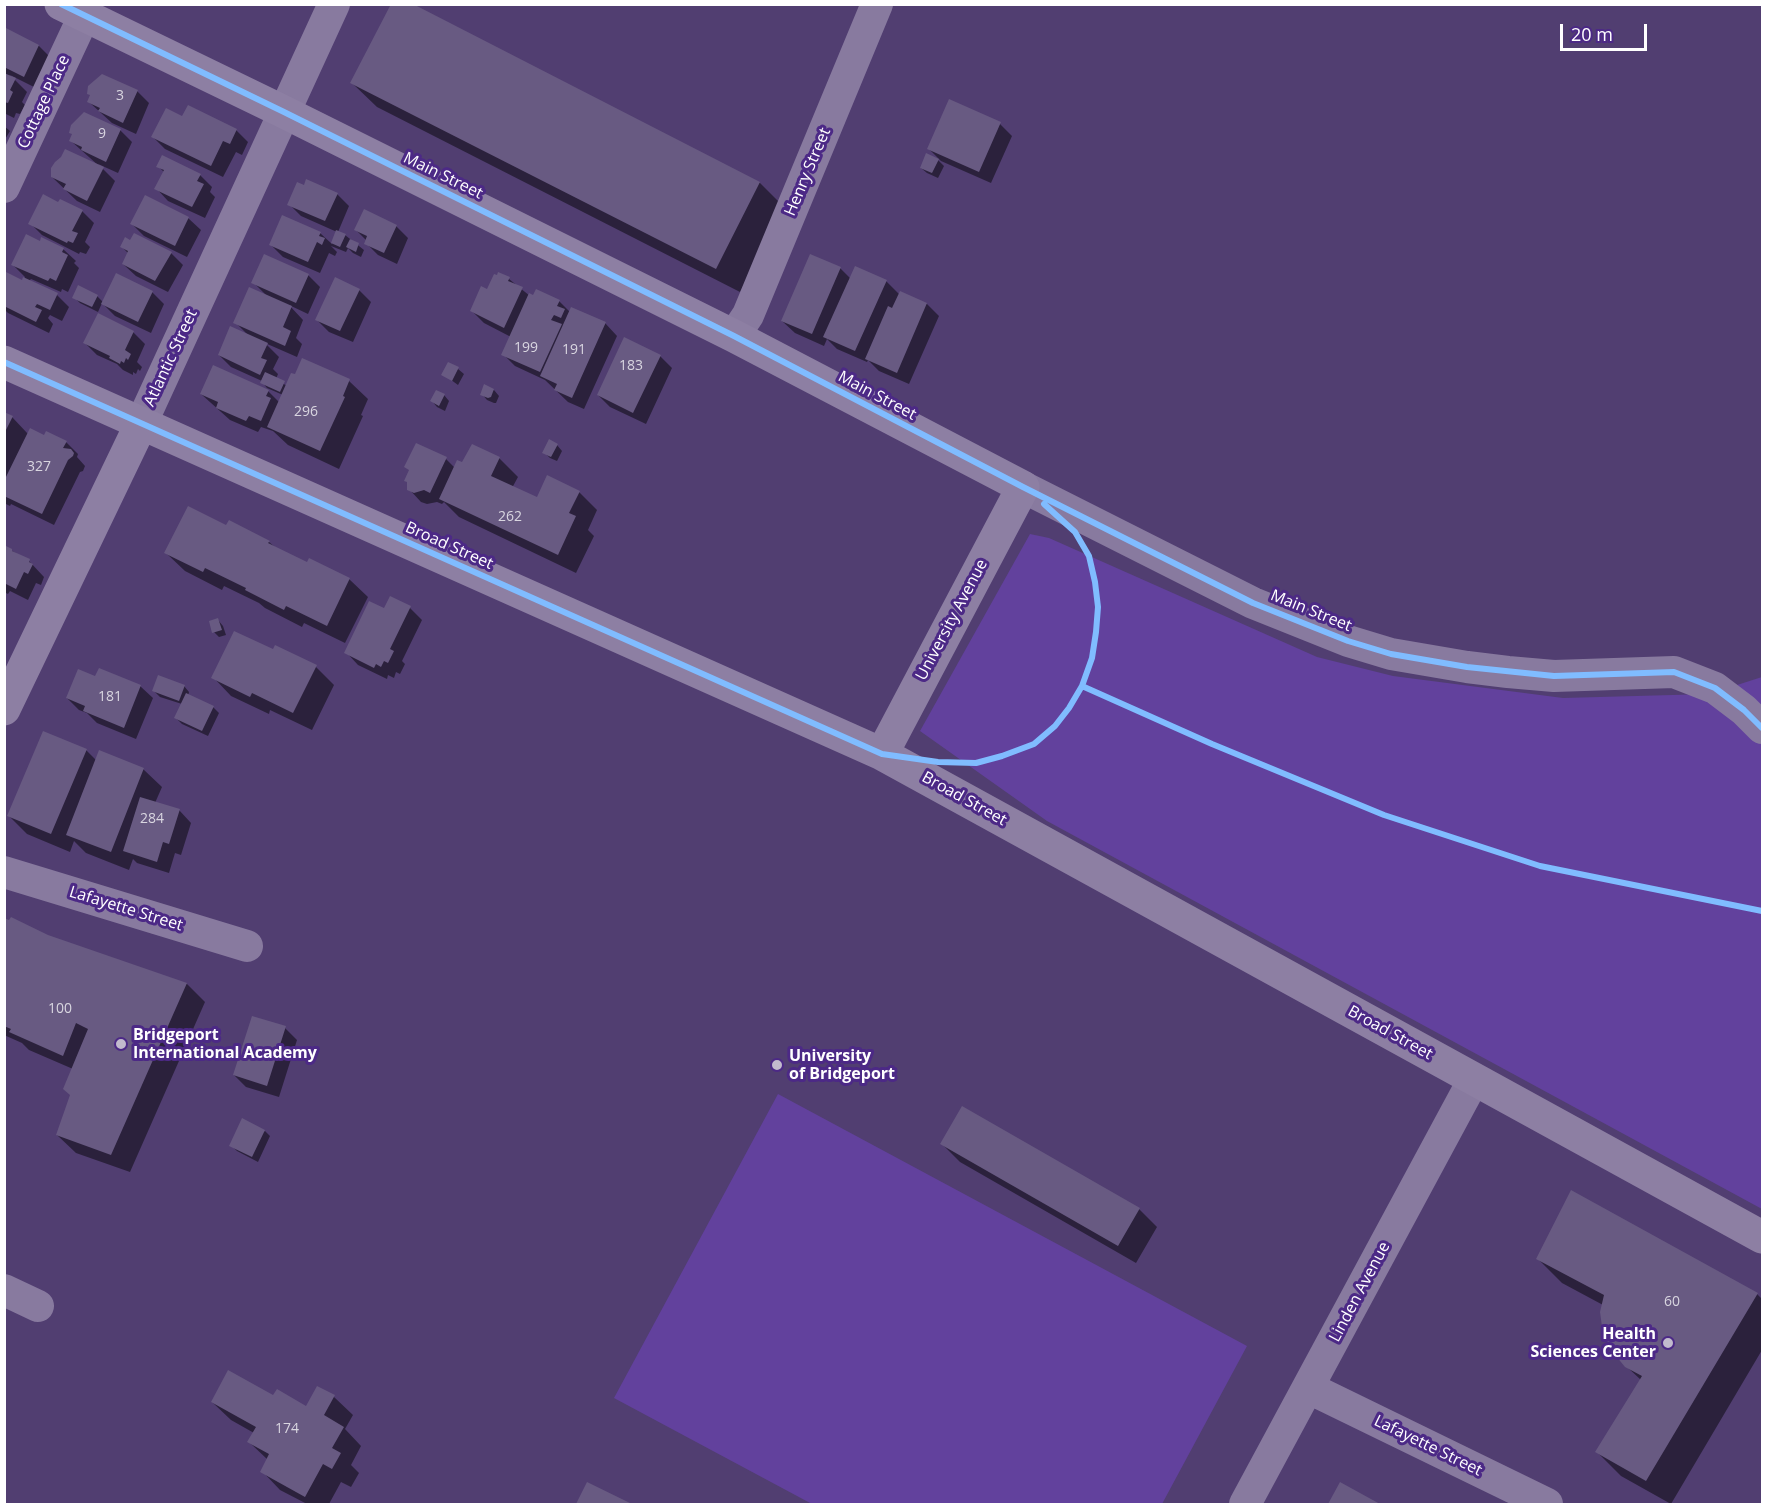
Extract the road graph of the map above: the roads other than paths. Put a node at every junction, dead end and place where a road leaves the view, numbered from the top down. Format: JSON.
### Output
{"nodes":[{"id":1,"x":334,"y":4,"type":"edge"},
{"id":2,"x":877,"y":4,"type":"edge"},
{"id":3,"x":73,"y":10,"type":"edge"},
{"id":4,"x":284,"y":112,"type":"junction"},
{"id":5,"x":4,"y":187,"type":"edge"},
{"id":6,"x":734,"y":336,"type":"junction"},
{"id":7,"x":4,"y":362,"type":"edge"},
{"id":8,"x":141,"y":424,"type":"junction"},
{"id":9,"x":1023,"y":487,"type":"junction"},
{"id":10,"x":4,"y":709,"type":"edge"},
{"id":11,"x":1762,"y":728,"type":"edge"},
{"id":12,"x":882,"y":754,"type":"junction"},
{"id":13,"x":4,"y":872,"type":"edge"},
{"id":14,"x":247,"y":946,"type":"dead end"},
{"id":15,"x":1474,"y":1079,"type":"junction"},
{"id":16,"x":1762,"y":1237,"type":"edge"},
{"id":17,"x":4,"y":1290,"type":"edge"},
{"id":18,"x":38,"y":1306,"type":"dead end"},
{"id":19,"x":1309,"y":1388,"type":"junction"},
{"id":20,"x":1245,"y":1504,"type":"edge"},
{"id":21,"x":1547,"y":1504,"type":"edge"}],
"edges":[{"from":1,"to":4,"type":"street","name":"Atlantic Street"},
{"from":2,"to":6,"type":"street","name":"Henry Street"},
{"from":3,"to":4,"type":"street","name":"Main Street"},
{"from":3,"to":5,"type":"street","name":"Cottage Place"},
{"from":4,"to":6,"type":"street","name":"Main Street"},
{"from":4,"to":8,"type":"street","name":"Atlantic Street"},
{"from":6,"to":9,"type":"street","name":"Main Street"},
{"from":7,"to":8,"type":"street","name":"Broad Street"},
{"from":8,"to":10,"type":"street","name":"Atlantic Street"},
{"from":8,"to":12,"type":"street","name":"Broad Street"},
{"from":9,"to":11,"type":"street","name":"Main Street"},
{"from":9,"to":12,"type":"street","name":"University Avenue"},
{"from":12,"to":15,"type":"street","name":"Broad Street"},
{"from":13,"to":14,"type":"street","name":"Lafayette Street"},
{"from":15,"to":16,"type":"street","name":"Broad Street"},
{"from":15,"to":19,"type":"street","name":"Linden Avenue"},
{"from":17,"to":18,"type":"street"},
{"from":19,"to":20,"type":"street","name":"Linden Avenue"},
{"from":19,"to":21,"type":"street","name":"Lafayette Street"}]}
